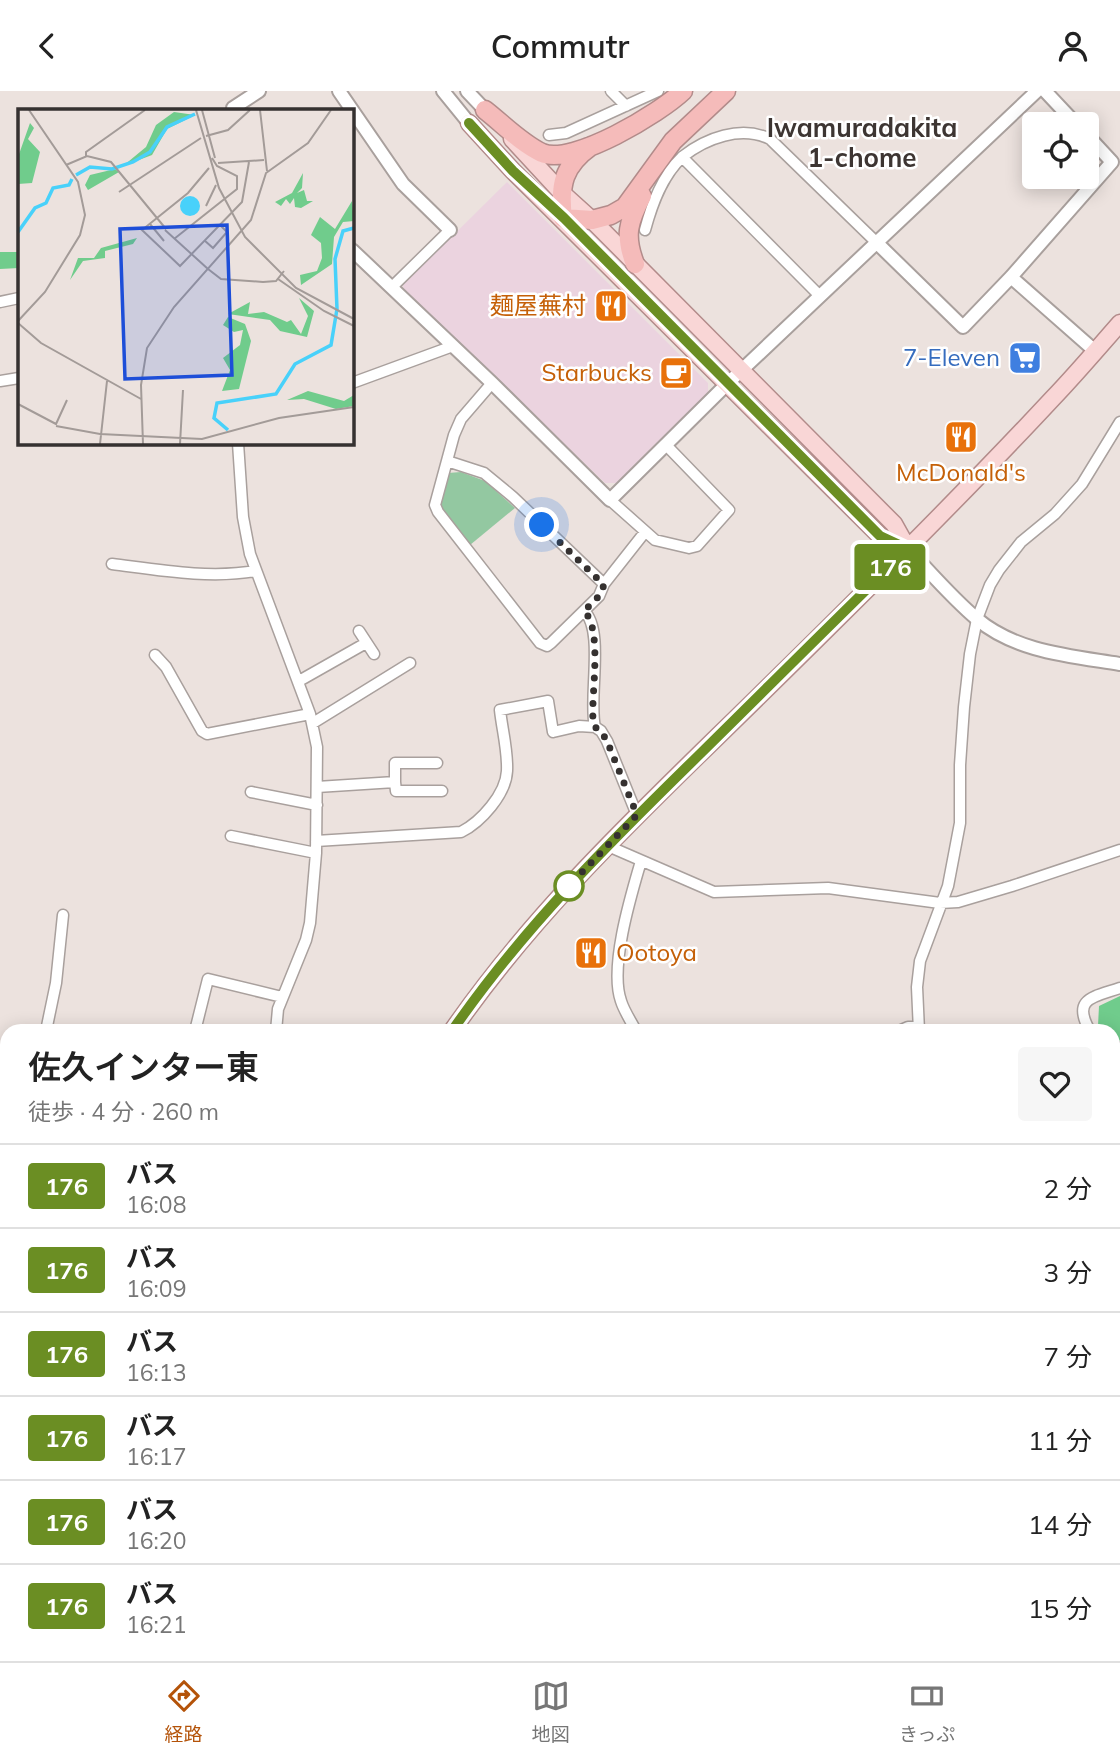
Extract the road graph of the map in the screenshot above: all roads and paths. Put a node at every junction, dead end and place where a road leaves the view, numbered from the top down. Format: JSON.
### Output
{"nodes":[{"id":1,"x":259,"y":91,"type":"edge"},
{"id":2,"x":339,"y":91,"type":"edge"},
{"id":3,"x":443,"y":91,"type":"edge"},
{"id":4,"x":467,"y":91,"type":"edge"},
{"id":5,"x":611,"y":91,"type":"edge"},
{"id":6,"x":658,"y":91,"type":"edge"},
{"id":7,"x":683,"y":91,"type":"edge"},
{"id":8,"x":726,"y":91,"type":"edge"},
{"id":9,"x":1037,"y":91,"type":"edge"},
{"id":10,"x":1045,"y":91,"type":"edge"},
{"id":11,"x":626,"y":106,"type":"junction"},
{"id":12,"x":232,"y":109,"type":"edge"},
{"id":13,"x":351,"y":109,"type":"edge"},
{"id":14,"x":485,"y":110,"type":"junction"},
{"id":15,"x":1065,"y":112,"type":"edge"},
{"id":16,"x":354,"y":113,"type":"edge"},
{"id":17,"x":469,"y":123,"type":"joint"},
{"id":18,"x":550,"y":135,"type":"dead end"},
{"id":19,"x":591,"y":146,"type":"junction"},
{"id":20,"x":1099,"y":148,"type":"edge"},
{"id":21,"x":662,"y":155,"type":"junction"},
{"id":22,"x":681,"y":157,"type":"junction"},
{"id":23,"x":1099,"y":177,"type":"edge"},
{"id":24,"x":1088,"y":189,"type":"edge"},
{"id":25,"x":561,"y":192,"type":"junction"},
{"id":26,"x":564,"y":218,"type":"junction"},
{"id":27,"x":592,"y":220,"type":"junction"},
{"id":28,"x":450,"y":230,"type":"joint"},
{"id":29,"x":645,"y":230,"type":"dead end"},
{"id":30,"x":876,"y":242,"type":"junction"},
{"id":31,"x":354,"y":252,"type":"edge"},
{"id":32,"x":635,"y":264,"type":"junction"},
{"id":33,"x":1011,"y":278,"type":"junction"},
{"id":34,"x":392,"y":288,"type":"junction"},
{"id":35,"x":820,"y":296,"type":"junction"},
{"id":36,"x":18,"y":298,"type":"edge"},
{"id":37,"x":0,"y":302,"type":"edge"},
{"id":38,"x":1120,"y":323,"type":"edge"},
{"id":39,"x":453,"y":346,"type":"junction"},
{"id":40,"x":1095,"y":351,"type":"junction"},
{"id":41,"x":742,"y":370,"type":"junction"},
{"id":42,"x":18,"y":377,"type":"edge"},
{"id":43,"x":0,"y":381,"type":"edge"},
{"id":44,"x":354,"y":382,"type":"edge"},
{"id":45,"x":492,"y":383,"type":"junction"},
{"id":46,"x":728,"y":383,"type":"junction"},
{"id":47,"x":1120,"y":422,"type":"edge"},
{"id":48,"x":238,"y":445,"type":"edge"},
{"id":49,"x":667,"y":446,"type":"junction"},
{"id":50,"x":447,"y":461,"type":"junction"},
{"id":51,"x":610,"y":500,"type":"junction"},
{"id":52,"x":645,"y":532,"type":"junction"},
{"id":53,"x":908,"y":549,"type":"junction"},
{"id":54,"x":112,"y":564,"type":"dead end"},
{"id":55,"x":257,"y":571,"type":"junction"},
{"id":56,"x":604,"y":585,"type":"junction"},
{"id":57,"x":584,"y":611,"type":"junction"},
{"id":58,"x":977,"y":619,"type":"junction"},
{"id":59,"x":359,"y":631,"type":"dead end"},
{"id":60,"x":366,"y":643,"type":"junction"},
{"id":61,"x":155,"y":655,"type":"dead end"},
{"id":62,"x":374,"y":655,"type":"dead end"},
{"id":63,"x":410,"y":663,"type":"dead end"},
{"id":64,"x":1120,"y":664,"type":"edge"},
{"id":65,"x":299,"y":681,"type":"junction"},
{"id":66,"x":312,"y":719,"type":"junction"},
{"id":67,"x":595,"y":727,"type":"junction"},
{"id":68,"x":437,"y":763,"type":"dead end"},
{"id":69,"x":395,"y":782,"type":"junction"},
{"id":70,"x":317,"y":787,"type":"junction"},
{"id":71,"x":442,"y":791,"type":"dead end"},
{"id":72,"x":251,"y":792,"type":"dead end"},
{"id":73,"x":317,"y":805,"type":"junction"},
{"id":74,"x":637,"y":815,"type":"junction"},
{"id":75,"x":231,"y":837,"type":"dead end"},
{"id":76,"x":316,"y":841,"type":"junction"},
{"id":77,"x":608,"y":846,"type":"junction"},
{"id":78,"x":1120,"y":850,"type":"edge"},
{"id":79,"x":316,"y":853,"type":"junction"},
{"id":80,"x":640,"y":860,"type":"junction"},
{"id":81,"x":940,"y":903,"type":"junction"},
{"id":82,"x":63,"y":915,"type":"dead end"},
{"id":83,"x":1120,"y":988,"type":"edge"},
{"id":84,"x":282,"y":997,"type":"junction"},
{"id":85,"x":47,"y":1024,"type":"edge"},
{"id":86,"x":197,"y":1024,"type":"edge"},
{"id":87,"x":277,"y":1024,"type":"edge"},
{"id":88,"x":457,"y":1024,"type":"edge"},
{"id":89,"x":632,"y":1024,"type":"edge"},
{"id":90,"x":919,"y":1024,"type":"edge"},
{"id":91,"x":1087,"y":1024,"type":"edge"}],
"edges":[{"from":1,"to":12,"type":"street"},
{"from":2,"to":13,"type":"street"},
{"from":3,"to":17,"type":"street"},
{"from":4,"to":14,"type":"street"},
{"from":5,"to":11,"type":"street"},
{"from":6,"to":11,"type":"street"},
{"from":7,"to":19,"type":"highway"},
{"from":8,"to":21,"type":"highway"},
{"from":9,"to":30,"type":"street"},
{"from":10,"to":15,"type":"street"},
{"from":11,"to":18,"type":"street"},
{"from":14,"to":19,"type":"highway"},
{"from":14,"to":25,"type":"main road"},
{"from":16,"to":28,"type":"street"},
{"from":17,"to":26,"type":"main road"},
{"from":19,"to":25,"type":"highway"},
{"from":20,"to":23,"type":"street"},
{"from":21,"to":27,"type":"highway"},
{"from":21,"to":32,"type":"highway"},
{"from":22,"to":29,"type":"street"},
{"from":22,"to":30,"type":"street"},
{"from":22,"to":35,"type":"street"},
{"from":24,"to":33,"type":"street"},
{"from":25,"to":26,"type":"highway"},
{"from":25,"to":27,"type":"main road"},
{"from":26,"to":27,"type":"highway"},
{"from":26,"to":46,"type":"main road"},
{"from":27,"to":32,"type":"main road"},
{"from":28,"to":34,"type":"street"},
{"from":30,"to":33,"type":"street"},
{"from":30,"to":35,"type":"street"},
{"from":31,"to":34,"type":"street"},
{"from":32,"to":41,"type":"main road"},
{"from":33,"to":40,"type":"street"},
{"from":34,"to":39,"type":"street"},
{"from":35,"to":41,"type":"street"},
{"from":36,"to":37,"type":"street"},
{"from":38,"to":40,"type":"main road"},
{"from":39,"to":44,"type":"street"},
{"from":39,"to":45,"type":"street"},
{"from":40,"to":53,"type":"main road"},
{"from":41,"to":46,"type":"street"},
{"from":41,"to":53,"type":"main road"},
{"from":42,"to":43,"type":"street"},
{"from":45,"to":50,"type":"street"},
{"from":45,"to":51,"type":"street"},
{"from":46,"to":49,"type":"street"},
{"from":46,"to":53,"type":"main road"},
{"from":47,"to":58,"type":"street"},
{"from":48,"to":55,"type":"street"},
{"from":49,"to":51,"type":"street"},
{"from":49,"to":52,"type":"street"},
{"from":50,"to":56,"type":"street"},
{"from":50,"to":57,"type":"street"},
{"from":51,"to":52,"type":"street"},
{"from":52,"to":56,"type":"street"},
{"from":53,"to":58,"type":"street"},
{"from":53,"to":74,"type":"main road"},
{"from":54,"to":55,"type":"street"},
{"from":55,"to":65,"type":"street"},
{"from":56,"to":57,"type":"street"},
{"from":57,"to":67,"type":"street"},
{"from":58,"to":64,"type":"street"},
{"from":58,"to":81,"type":"street"},
{"from":59,"to":60,"type":"street"},
{"from":60,"to":62,"type":"street"},
{"from":60,"to":65,"type":"street"},
{"from":61,"to":66,"type":"street"},
{"from":63,"to":66,"type":"street"},
{"from":65,"to":66,"type":"street"},
{"from":66,"to":70,"type":"street"},
{"from":67,"to":74,"type":"street"},
{"from":67,"to":76,"type":"street"},
{"from":68,"to":69,"type":"street"},
{"from":69,"to":70,"type":"street"},
{"from":69,"to":71,"type":"street"},
{"from":70,"to":73,"type":"street"},
{"from":72,"to":73,"type":"street"},
{"from":73,"to":76,"type":"street"},
{"from":74,"to":77,"type":"main road"},
{"from":75,"to":79,"type":"street"},
{"from":76,"to":79,"type":"street"},
{"from":77,"to":80,"type":"street"},
{"from":77,"to":88,"type":"main road"},
{"from":78,"to":81,"type":"street"},
{"from":79,"to":84,"type":"street"},
{"from":80,"to":81,"type":"street"},
{"from":80,"to":89,"type":"street"},
{"from":81,"to":90,"type":"street"},
{"from":82,"to":85,"type":"street"},
{"from":83,"to":91,"type":"street"},
{"from":84,"to":86,"type":"street"},
{"from":84,"to":87,"type":"street"}]}
